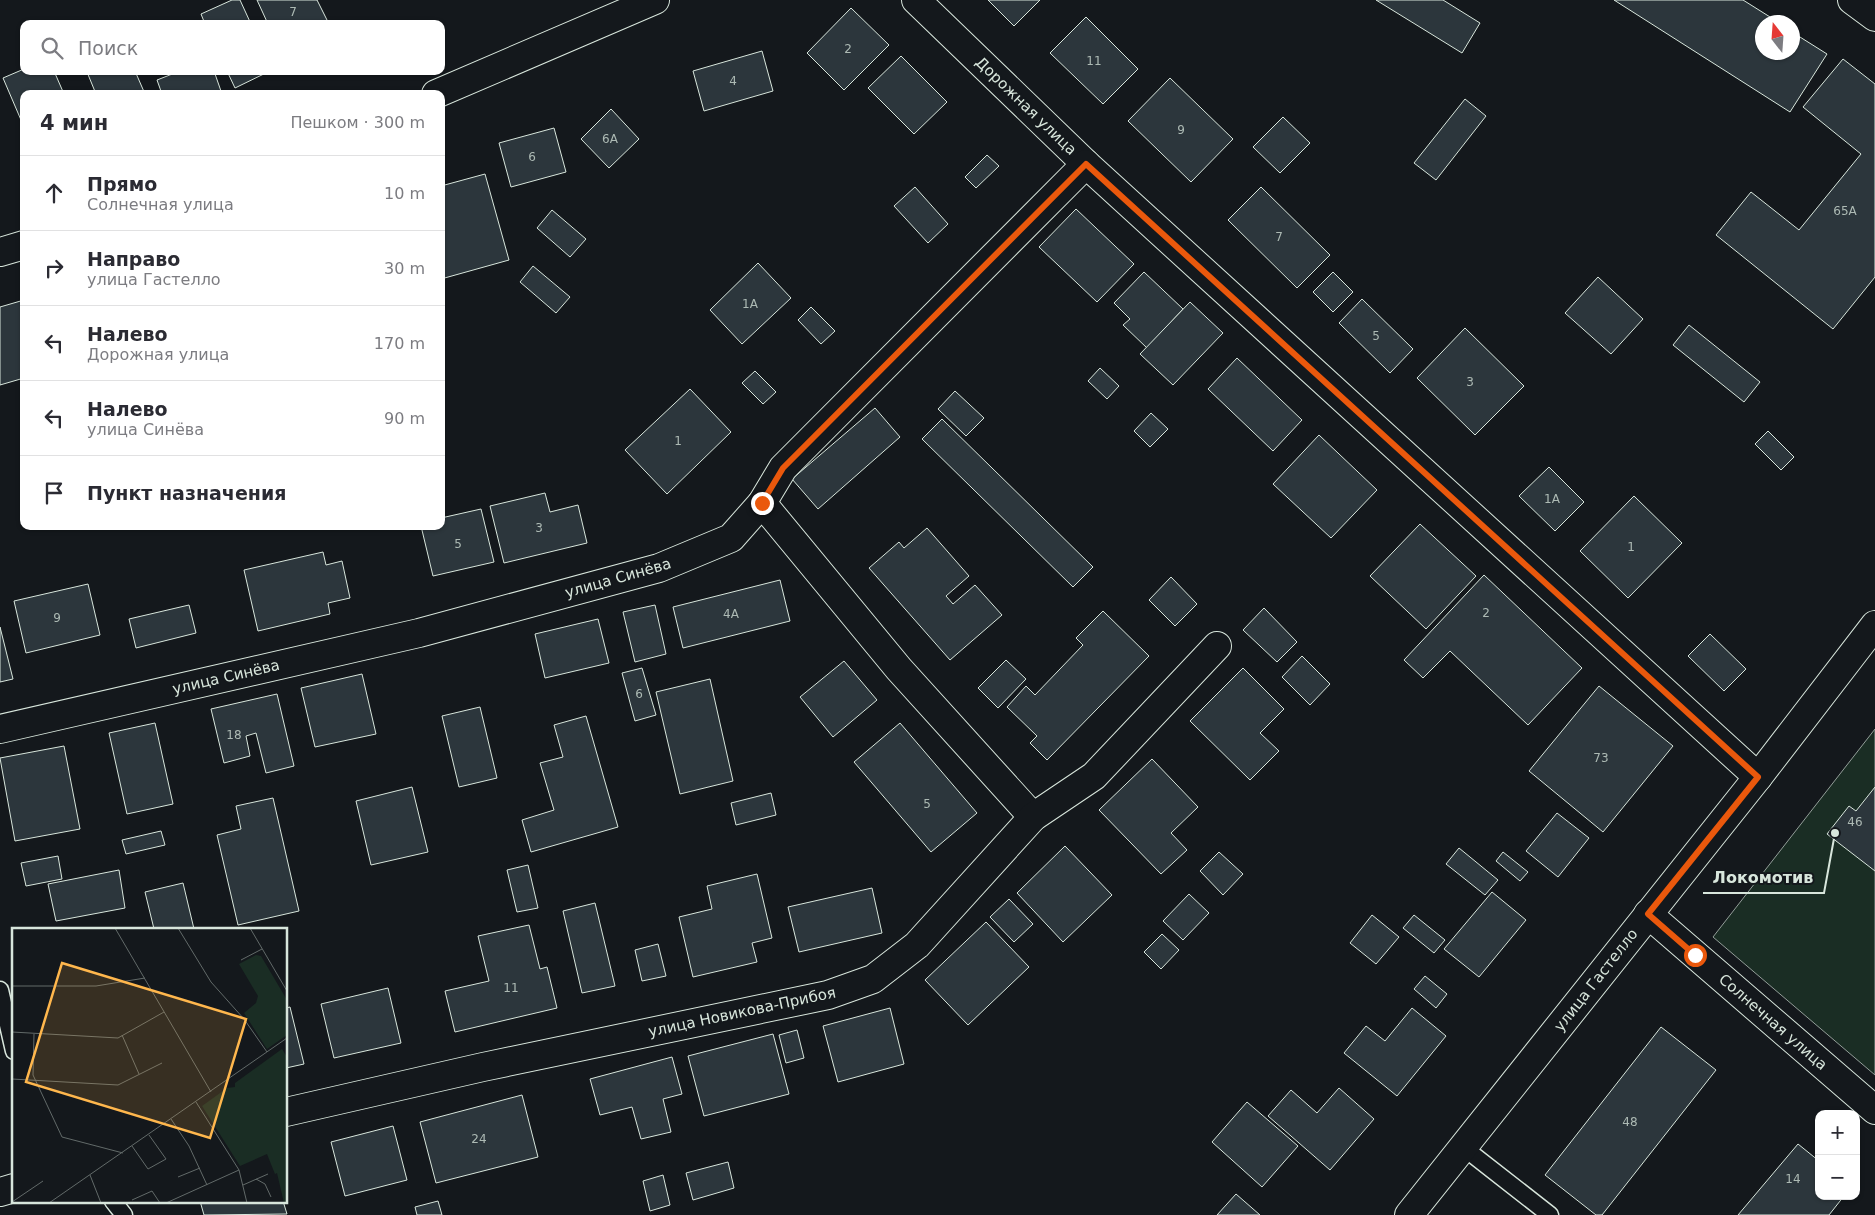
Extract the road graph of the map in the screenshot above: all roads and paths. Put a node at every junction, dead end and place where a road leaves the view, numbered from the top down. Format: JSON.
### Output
{"nodes":[{"id":1,"x":655,"y":0,"type":"edge"},
{"id":2,"x":916,"y":0,"type":"edge"},
{"id":3,"x":1852,"y":0,"type":"edge"},
{"id":4,"x":1875,"y":17,"type":"edge"},
{"id":5,"x":445,"y":90,"type":"edge"},
{"id":6,"x":1086,"y":164,"type":"junction"},
{"id":7,"x":20,"y":246,"type":"edge"},
{"id":8,"x":0,"y":252,"type":"edge"},
{"id":9,"x":762,"y":503,"type":"junction"},
{"id":10,"x":1875,"y":626,"type":"edge"},
{"id":11,"x":1217,"y":646,"type":"dead end"},
{"id":12,"x":0,"y":729,"type":"edge"},
{"id":13,"x":1758,"y":777,"type":"junction"},
{"id":14,"x":1033,"y":818,"type":"junction"},
{"id":15,"x":1648,"y":914,"type":"junction"},
{"id":16,"x":0,"y":990,"type":"edge"},
{"id":17,"x":12,"y":1042,"type":"edge"},
{"id":18,"x":1875,"y":1110,"type":"edge"},
{"id":19,"x":288,"y":1112,"type":"edge"},
{"id":20,"x":1462,"y":1147,"type":"junction"},
{"id":21,"x":114,"y":1202,"type":"edge"},
{"id":22,"x":124,"y":1215,"type":"edge"},
{"id":23,"x":1409,"y":1215,"type":"edge"},
{"id":24,"x":1550,"y":1215,"type":"edge"}],
"edges":[{"from":1,"to":5,"type":"street"},
{"from":2,"to":6,"type":"street","name":"Дорожная улица"},
{"from":3,"to":4,"type":"street"},
{"from":6,"to":9,"type":"street","name":"улица Синёва"},
{"from":6,"to":13,"type":"street","name":"Дорожная улица"},
{"from":7,"to":8,"type":"street"},
{"from":9,"to":12,"type":"street","name":"улица Синёва"},
{"from":9,"to":14,"type":"street"},
{"from":10,"to":13,"type":"street","name":"улица Гастелло"},
{"from":11,"to":14,"type":"street","name":"улица Новикова-Прибоя"},
{"from":13,"to":15,"type":"street","name":"улица Гастелло"},
{"from":14,"to":19,"type":"street","name":"улица Новикова-Прибоя"},
{"from":15,"to":18,"type":"street","name":"Солнечная улица"},
{"from":15,"to":20,"type":"street","name":"улица Гастелло"},
{"from":16,"to":17,"type":"lane"},
{"from":20,"to":23,"type":"street","name":"улица Гастелло"},
{"from":20,"to":24,"type":"lane"},
{"from":21,"to":22,"type":"lane"}]}
